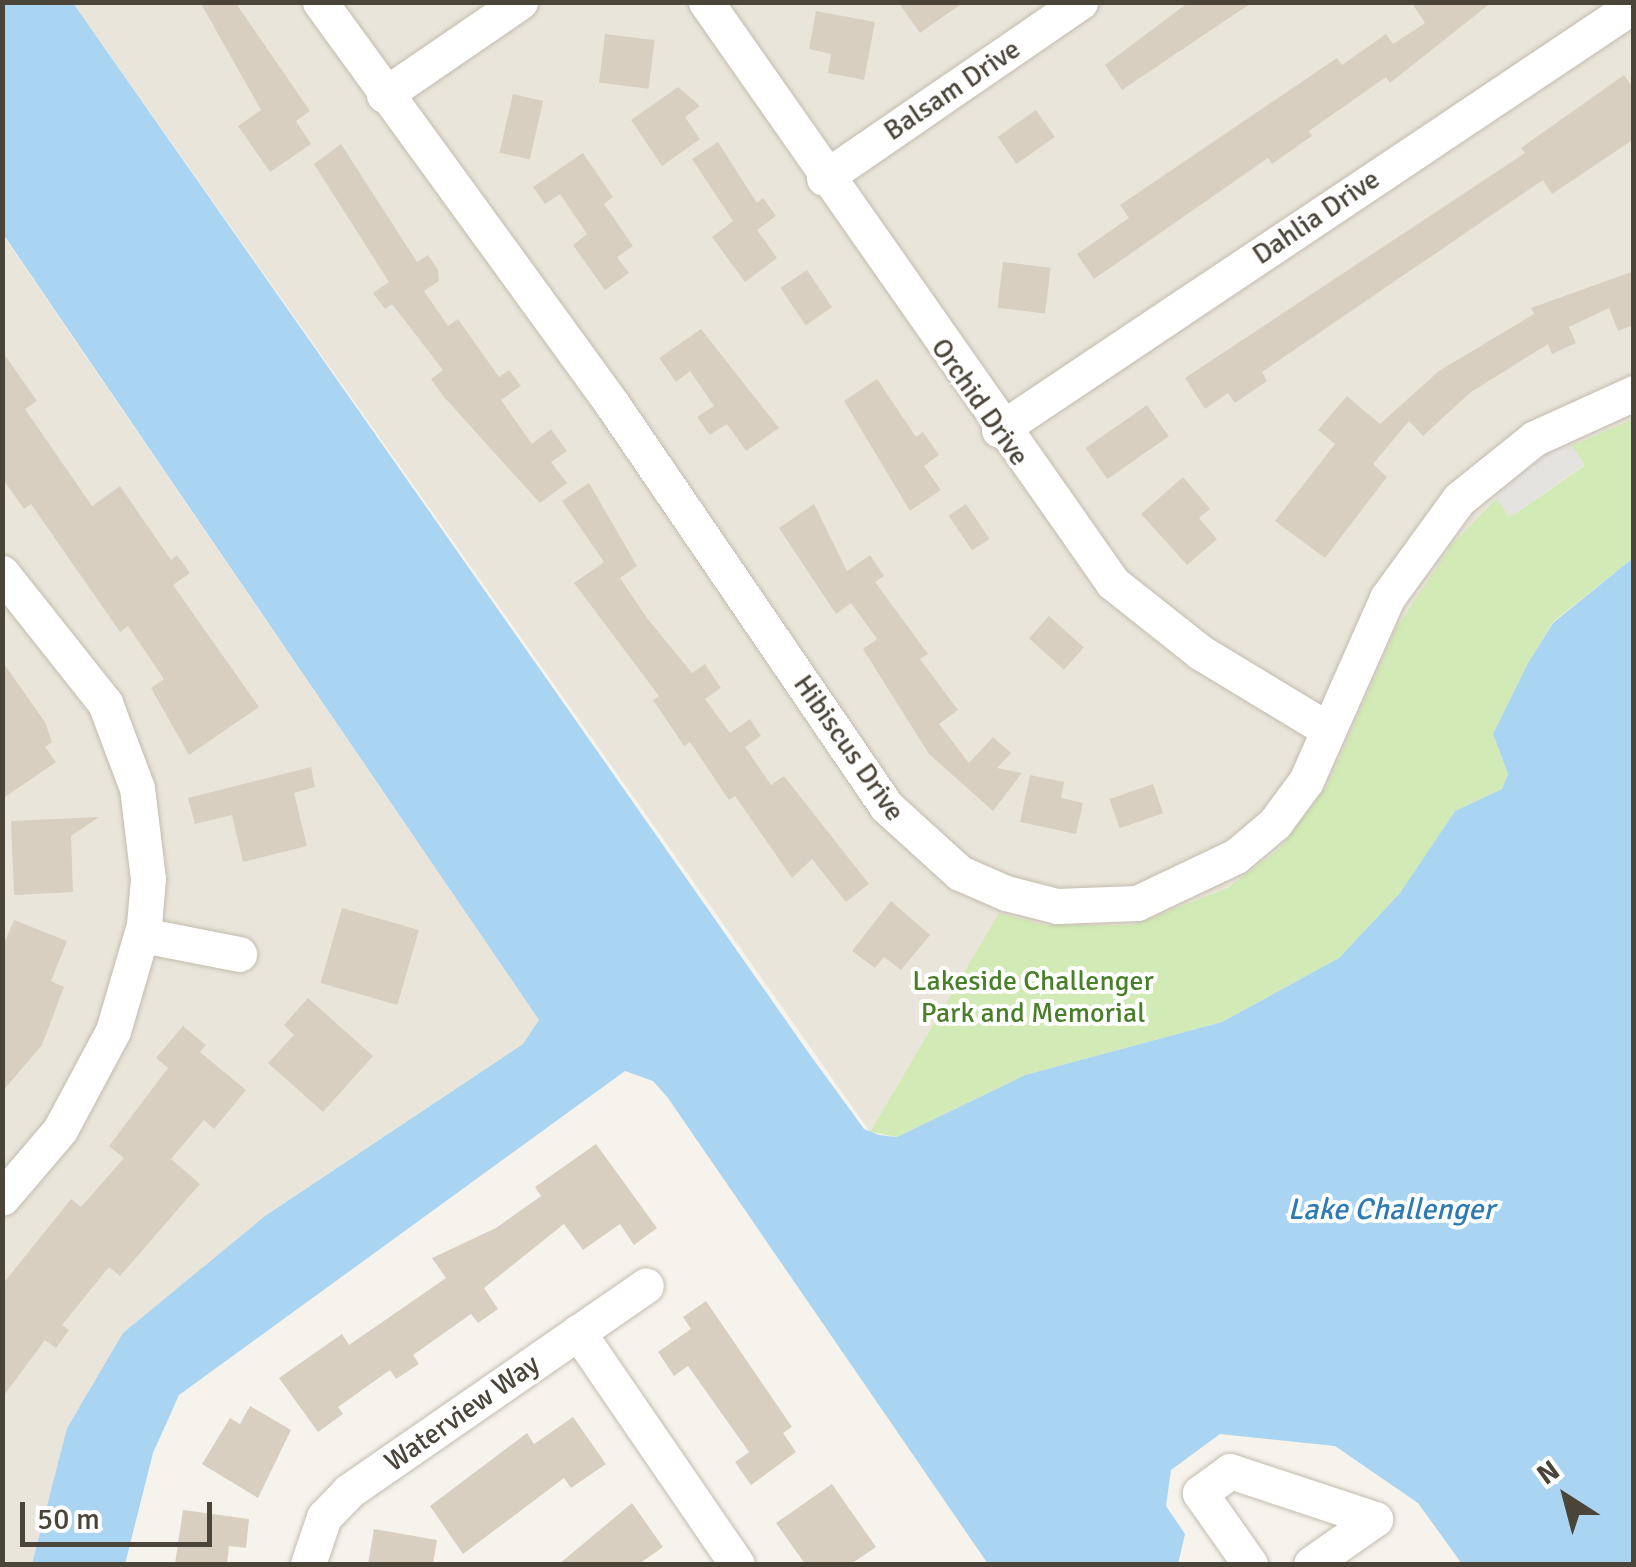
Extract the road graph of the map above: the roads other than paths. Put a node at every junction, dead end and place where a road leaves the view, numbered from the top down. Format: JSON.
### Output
{"nodes":[{"id":1,"x":320,"y":2,"type":"edge"},
{"id":2,"x":520,"y":2,"type":"edge"},
{"id":3,"x":706,"y":2,"type":"edge"},
{"id":4,"x":1080,"y":2,"type":"edge"},
{"id":5,"x":1634,"y":5,"type":"edge"},
{"id":6,"x":384,"y":95,"type":"junction"},
{"id":7,"x":824,"y":178,"type":"junction"},
{"id":8,"x":1634,"y":392,"type":"edge"},
{"id":9,"x":999,"y":430,"type":"junction"},
{"id":10,"x":2,"y":573,"type":"edge"},
{"id":11,"x":1327,"y":730,"type":"junction"},
{"id":12,"x":142,"y":936,"type":"junction"},
{"id":13,"x":239,"y":954,"type":"dead end"},
{"id":14,"x":2,"y":1198,"type":"edge"},
{"id":15,"x":646,"y":1285,"type":"dead end"},
{"id":16,"x":578,"y":1332,"type":"junction"},
{"id":17,"x":308,"y":1564,"type":"edge"},
{"id":18,"x":737,"y":1564,"type":"edge"},
{"id":19,"x":1250,"y":1564,"type":"edge"},
{"id":20,"x":1311,"y":1564,"type":"edge"}],
"edges":[{"from":1,"to":6,"type":"street","name":"Hibiscus Drive"},
{"from":2,"to":6,"type":"street"},
{"from":3,"to":7,"type":"street","name":"Orchid Drive"},
{"from":4,"to":7,"type":"street","name":"Balsam Drive"},
{"from":5,"to":9,"type":"street","name":"Dahlia Drive"},
{"from":6,"to":11,"type":"street","name":"Hibiscus Drive"},
{"from":7,"to":9,"type":"street","name":"Orchid Drive"},
{"from":8,"to":11,"type":"street","name":"Hibiscus Drive"},
{"from":9,"to":11,"type":"street","name":"Orchid Drive"},
{"from":10,"to":12,"type":"street"},
{"from":12,"to":13,"type":"street"},
{"from":12,"to":14,"type":"street"},
{"from":15,"to":16,"type":"street","name":"Waterview Way"},
{"from":16,"to":17,"type":"street","name":"Waterview Way"},
{"from":16,"to":18,"type":"street"},
{"from":19,"to":20,"type":"street"}]}
